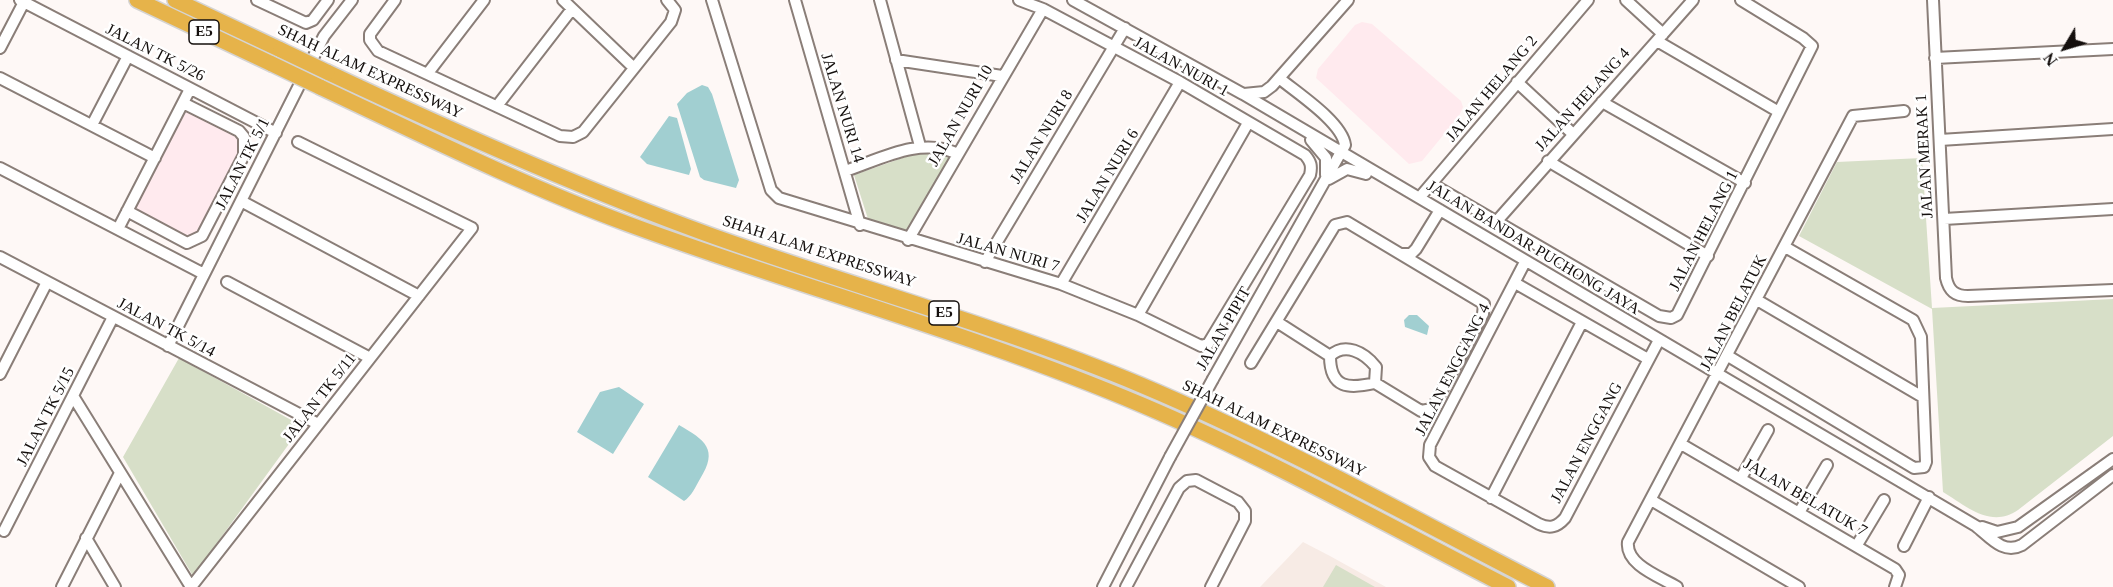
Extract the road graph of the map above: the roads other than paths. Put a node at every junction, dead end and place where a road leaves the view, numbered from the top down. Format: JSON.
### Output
{"nodes":[{"id":1,"x":136,"y":0,"type":"edge"},
{"id":2,"x":176,"y":0,"type":"edge"},
{"id":3,"x":257,"y":0,"type":"edge"},
{"id":4,"x":328,"y":0,"type":"edge"},
{"id":5,"x":352,"y":0,"type":"edge"},
{"id":6,"x":396,"y":0,"type":"edge"},
{"id":7,"x":484,"y":0,"type":"edge"},
{"id":8,"x":563,"y":0,"type":"edge"},
{"id":9,"x":667,"y":0,"type":"edge"},
{"id":10,"x":712,"y":0,"type":"edge"},
{"id":11,"x":795,"y":0,"type":"edge"},
{"id":12,"x":880,"y":0,"type":"edge"},
{"id":13,"x":1019,"y":0,"type":"edge"},
{"id":14,"x":1073,"y":0,"type":"edge"},
{"id":15,"x":1348,"y":0,"type":"edge"},
{"id":16,"x":1588,"y":0,"type":"edge"},
{"id":17,"x":1626,"y":0,"type":"edge"},
{"id":18,"x":1693,"y":0,"type":"edge"},
{"id":19,"x":1741,"y":0,"type":"edge"},
{"id":20,"x":1933,"y":0,"type":"edge"},
{"id":21,"x":22,"y":1,"type":"edge"},
{"id":22,"x":572,"y":9,"type":"junction"},
{"id":23,"x":1043,"y":9,"type":"junction"},
{"id":24,"x":1125,"y":28,"type":"junction"},
{"id":25,"x":1660,"y":37,"type":"junction"},
{"id":26,"x":1113,"y":47,"type":"junction"},
{"id":27,"x":0,"y":48,"type":"edge"},
{"id":28,"x":2113,"y":49,"type":"edge"},
{"id":29,"x":128,"y":56,"type":"junction"},
{"id":30,"x":1935,"y":58,"type":"junction"},
{"id":31,"x":896,"y":60,"type":"junction"},
{"id":32,"x":634,"y":68,"type":"junction"},
{"id":33,"x":428,"y":73,"type":"junction"},
{"id":34,"x":1002,"y":76,"type":"junction"},
{"id":35,"x":0,"y":78,"type":"edge"},
{"id":36,"x":1279,"y":78,"type":"junction"},
{"id":37,"x":1180,"y":82,"type":"junction"},
{"id":38,"x":1517,"y":82,"type":"junction"},
{"id":39,"x":190,"y":88,"type":"junction"},
{"id":40,"x":1243,"y":94,"type":"junction"},
{"id":41,"x":1602,"y":102,"type":"junction"},
{"id":42,"x":183,"y":104,"type":"junction"},
{"id":43,"x":497,"y":106,"type":"junction"},
{"id":44,"x":1904,"y":111,"type":"dead end"},
{"id":45,"x":1779,"y":112,"type":"junction"},
{"id":46,"x":1248,"y":123,"type":"junction"},
{"id":47,"x":92,"y":126,"type":"junction"},
{"id":48,"x":1298,"y":127,"type":"junction"},
{"id":49,"x":2113,"y":129,"type":"edge"},
{"id":50,"x":276,"y":133,"type":"junction"},
{"id":51,"x":1573,"y":134,"type":"junction"},
{"id":52,"x":1940,"y":140,"type":"junction"},
{"id":53,"x":298,"y":142,"type":"dead end"},
{"id":54,"x":920,"y":146,"type":"junction"},
{"id":55,"x":956,"y":153,"type":"junction"},
{"id":56,"x":1342,"y":153,"type":"junction"},
{"id":57,"x":155,"y":158,"type":"junction"},
{"id":58,"x":1548,"y":161,"type":"junction"},
{"id":59,"x":0,"y":168,"type":"edge"},
{"id":60,"x":844,"y":171,"type":"junction"},
{"id":61,"x":1325,"y":183,"type":"junction"},
{"id":62,"x":1745,"y":183,"type":"junction"},
{"id":63,"x":1432,"y":184,"type":"junction"},
{"id":64,"x":1415,"y":195,"type":"junction"},
{"id":65,"x":242,"y":201,"type":"junction"},
{"id":66,"x":2113,"y":209,"type":"edge"},
{"id":67,"x":1440,"y":210,"type":"junction"},
{"id":68,"x":127,"y":211,"type":"junction"},
{"id":69,"x":1944,"y":219,"type":"junction"},
{"id":70,"x":1496,"y":222,"type":"junction"},
{"id":71,"x":860,"y":225,"type":"junction"},
{"id":72,"x":118,"y":229,"type":"junction"},
{"id":73,"x":908,"y":240,"type":"junction"},
{"id":74,"x":1785,"y":247,"type":"junction"},
{"id":75,"x":1416,"y":249,"type":"junction"},
{"id":76,"x":1401,"y":254,"type":"junction"},
{"id":77,"x":1708,"y":256,"type":"junction"},
{"id":78,"x":0,"y":257,"type":"edge"},
{"id":79,"x":985,"y":262,"type":"junction"},
{"id":80,"x":1525,"y":262,"type":"junction"},
{"id":81,"x":1422,"y":266,"type":"junction"},
{"id":82,"x":204,"y":274,"type":"junction"},
{"id":83,"x":47,"y":282,"type":"junction"},
{"id":84,"x":227,"y":282,"type":"dead end"},
{"id":85,"x":1515,"y":283,"type":"junction"},
{"id":86,"x":1061,"y":284,"type":"junction"},
{"id":87,"x":2113,"y":290,"type":"edge"},
{"id":88,"x":419,"y":296,"type":"junction"},
{"id":89,"x":1757,"y":300,"type":"junction"},
{"id":90,"x":1138,"y":315,"type":"junction"},
{"id":91,"x":114,"y":317,"type":"junction"},
{"id":92,"x":1582,"y":321,"type":"junction"},
{"id":93,"x":1276,"y":322,"type":"junction"},
{"id":94,"x":1214,"y":338,"type":"joint"},
{"id":95,"x":1659,"y":340,"type":"junction"},
{"id":96,"x":168,"y":346,"type":"junction"},
{"id":97,"x":1330,"y":356,"type":"junction"},
{"id":98,"x":1728,"y":356,"type":"junction"},
{"id":99,"x":370,"y":358,"type":"junction"},
{"id":100,"x":1648,"y":359,"type":"junction"},
{"id":101,"x":1251,"y":363,"type":"dead end"},
{"id":102,"x":1719,"y":373,"type":"junction"},
{"id":103,"x":0,"y":374,"type":"edge"},
{"id":104,"x":1375,"y":383,"type":"junction"},
{"id":105,"x":73,"y":396,"type":"junction"},
{"id":106,"x":1922,"y":396,"type":"junction"},
{"id":107,"x":318,"y":424,"type":"junction"},
{"id":108,"x":1768,"y":430,"type":"dead end"},
{"id":109,"x":1681,"y":444,"type":"junction"},
{"id":110,"x":2113,"y":459,"type":"edge"},
{"id":111,"x":1827,"y":465,"type":"dead end"},
{"id":112,"x":120,"y":473,"type":"junction"},
{"id":113,"x":2113,"y":475,"type":"edge"},
{"id":114,"x":1741,"y":478,"type":"junction"},
{"id":115,"x":1929,"y":497,"type":"junction"},
{"id":116,"x":1491,"y":498,"type":"junction"},
{"id":117,"x":1651,"y":500,"type":"junction"},
{"id":118,"x":1884,"y":500,"type":"dead end"},
{"id":119,"x":1800,"y":511,"type":"junction"},
{"id":120,"x":1976,"y":526,"type":"junction"},
{"id":121,"x":4,"y":531,"type":"dead end"},
{"id":122,"x":86,"y":538,"type":"junction"},
{"id":123,"x":1857,"y":545,"type":"junction"},
{"id":124,"x":1904,"y":546,"type":"dead end"},
{"id":125,"x":62,"y":587,"type":"edge"},
{"id":126,"x":115,"y":587,"type":"edge"},
{"id":127,"x":191,"y":587,"type":"edge"},
{"id":128,"x":1103,"y":587,"type":"edge"},
{"id":129,"x":1126,"y":587,"type":"edge"},
{"id":130,"x":1211,"y":587,"type":"edge"},
{"id":131,"x":1508,"y":587,"type":"edge"},
{"id":132,"x":1547,"y":587,"type":"edge"},
{"id":133,"x":1677,"y":587,"type":"edge"},
{"id":134,"x":1799,"y":587,"type":"edge"},
{"id":135,"x":1895,"y":587,"type":"edge"}],
"edges":[{"from":1,"to":131,"type":"highway","name":"SHAH ALAM EXPRESSWAY","number":"E5","bridge":true},
{"from":2,"to":132,"type":"highway","name":"SHAH ALAM EXPRESSWAY","number":"E5","bridge":true},
{"from":3,"to":4,"type":"street"},
{"from":5,"to":50,"type":"street","name":"JALAN TK 5/1"},
{"from":6,"to":33,"type":"street"},
{"from":7,"to":33,"type":"street"},
{"from":8,"to":22,"type":"street"},
{"from":9,"to":32,"type":"street"},
{"from":10,"to":71,"type":"street","name":"JALAN NURI 7"},
{"from":11,"to":60,"type":"street","name":"JALAN NURI 14"},
{"from":12,"to":31,"type":"street"},
{"from":13,"to":23,"type":"street","name":"JALAN NURI 1"},
{"from":14,"to":24,"type":"street","name":"JALAN BANDAR PUCHONG JAYA"},
{"from":15,"to":36,"type":"street"},
{"from":16,"to":38,"type":"street","name":"JALAN HELANG 2"},
{"from":17,"to":25,"type":"street"},
{"from":18,"to":25,"type":"street","name":"JALAN HELANG 4"},
{"from":19,"to":45,"type":"street","name":"JALAN HELANG 1"},
{"from":20,"to":30,"type":"street","name":"JALAN MERAK 1"},
{"from":21,"to":27,"type":"street"},
{"from":21,"to":29,"type":"street","name":"JALAN TK 5/26"},
{"from":22,"to":32,"type":"street"},
{"from":22,"to":43,"type":"street"},
{"from":23,"to":26,"type":"street","name":"JALAN NURI 1"},
{"from":23,"to":34,"type":"street","name":"JALAN NURI 10"},
{"from":24,"to":26,"type":"street","name":"JALAN NURI 8"},
{"from":24,"to":40,"type":"street","name":"JALAN BANDAR PUCHONG JAYA"},
{"from":25,"to":41,"type":"street","name":"JALAN HELANG 4"},
{"from":25,"to":45,"type":"street"},
{"from":26,"to":37,"type":"street","name":"JALAN NURI 1"},
{"from":26,"to":79,"type":"street","name":"JALAN NURI 8"},
{"from":28,"to":30,"type":"street"},
{"from":29,"to":39,"type":"street","name":"JALAN TK 5/26"},
{"from":29,"to":47,"type":"street"},
{"from":30,"to":52,"type":"street","name":"JALAN MERAK 1"},
{"from":31,"to":34,"type":"street"},
{"from":31,"to":54,"type":"street"},
{"from":32,"to":43,"type":"street"},
{"from":33,"to":43,"type":"street"},
{"from":34,"to":55,"type":"street","name":"JALAN NURI 10"},
{"from":35,"to":47,"type":"street"},
{"from":36,"to":40,"type":"street"},
{"from":36,"to":56,"type":"street"},
{"from":37,"to":46,"type":"street","name":"JALAN NURI 1"},
{"from":37,"to":86,"type":"street","name":"JALAN NURI 6"},
{"from":38,"to":51,"type":"street"},
{"from":38,"to":63,"type":"street","name":"JALAN HELANG 2"},
{"from":39,"to":42,"type":"street"},
{"from":39,"to":50,"type":"street","name":"JALAN TK 5/26"},
{"from":40,"to":48,"type":"street","name":"JALAN BANDAR PUCHONG JAYA"},
{"from":41,"to":51,"type":"street","name":"JALAN HELANG 4"},
{"from":41,"to":62,"type":"street"},
{"from":42,"to":57,"type":"street"},
{"from":42,"to":68,"type":"street"},
{"from":44,"to":74,"type":"street","name":"JALAN BELATUK"},
{"from":45,"to":62,"type":"street","name":"JALAN HELANG 1"},
{"from":46,"to":90,"type":"street"},
{"from":46,"to":94,"type":"street","name":"JALAN NURI 1"},
{"from":47,"to":57,"type":"street"},
{"from":48,"to":56,"type":"street","name":"JALAN BANDAR PUCHONG JAYA"},
{"from":48,"to":61,"type":"street"},
{"from":49,"to":52,"type":"street"},
{"from":50,"to":65,"type":"street","name":"JALAN TK 5/1"},
{"from":51,"to":58,"type":"street","name":"JALAN HELANG 4"},
{"from":52,"to":69,"type":"street","name":"JALAN MERAK 1"},
{"from":53,"to":88,"type":"street","name":"JALAN TK 5/11"},
{"from":54,"to":55,"type":"street"},
{"from":54,"to":60,"type":"street"},
{"from":55,"to":73,"type":"street","name":"JALAN NURI 10"},
{"from":56,"to":61,"type":"street","name":"JALAN PIPIT"},
{"from":56,"to":64,"type":"street","name":"JALAN BANDAR PUCHONG JAYA"},
{"from":57,"to":68,"type":"street"},
{"from":58,"to":70,"type":"street","name":"JALAN HELANG 4"},
{"from":58,"to":77,"type":"street"},
{"from":59,"to":72,"type":"street"},
{"from":60,"to":71,"type":"street","name":"JALAN NURI 14"},
{"from":61,"to":64,"type":"street"},
{"from":61,"to":128,"type":"street","name":"JALAN PIPIT","bridge":true},
{"from":62,"to":77,"type":"street","name":"JALAN HELANG 1"},
{"from":63,"to":64,"type":"street","name":"JALAN HELANG 2"},
{"from":63,"to":70,"type":"street","name":"JALAN HELANG 1"},
{"from":64,"to":67,"type":"street","name":"JALAN BANDAR PUCHONG JAYA"},
{"from":65,"to":82,"type":"street","name":"JALAN TK 5/1"},
{"from":65,"to":88,"type":"street"},
{"from":66,"to":69,"type":"street"},
{"from":67,"to":75,"type":"street"},
{"from":67,"to":80,"type":"street","name":"JALAN BANDAR PUCHONG JAYA"},
{"from":68,"to":72,"type":"street"},
{"from":69,"to":87,"type":"street","name":"JALAN MERAK 1"},
{"from":70,"to":77,"type":"street","name":"JALAN HELANG 1"},
{"from":71,"to":73,"type":"street","name":"JALAN NURI 7"},
{"from":72,"to":82,"type":"street"},
{"from":73,"to":79,"type":"street","name":"JALAN NURI 7"},
{"from":74,"to":89,"type":"street","name":"JALAN BELATUK"},
{"from":74,"to":106,"type":"street"},
{"from":75,"to":76,"type":"street"},
{"from":75,"to":81,"type":"street"},
{"from":76,"to":81,"type":"street"},
{"from":76,"to":93,"type":"street"},
{"from":78,"to":83,"type":"street","name":"JALAN TK 5/14"},
{"from":79,"to":86,"type":"street","name":"JALAN NURI 7"},
{"from":80,"to":85,"type":"street","name":"JALAN ENGGANG 4"},
{"from":80,"to":95,"type":"street","name":"JALAN BANDAR PUCHONG JAYA"},
{"from":81,"to":104,"type":"street"},
{"from":82,"to":96,"type":"street","name":"JALAN TK 5/1"},
{"from":83,"to":91,"type":"street","name":"JALAN TK 5/14"},
{"from":83,"to":103,"type":"street"},
{"from":84,"to":99,"type":"street"},
{"from":85,"to":92,"type":"street"},
{"from":85,"to":116,"type":"street","name":"JALAN ENGGANG 4"},
{"from":86,"to":90,"type":"street","name":"JALAN NURI 7"},
{"from":88,"to":99,"type":"street","name":"JALAN TK 5/11"},
{"from":89,"to":98,"type":"street","name":"JALAN BELATUK"},
{"from":89,"to":106,"type":"street"},
{"from":90,"to":94,"type":"street","name":"JALAN NURI 7"},
{"from":91,"to":96,"type":"street","name":"JALAN TK 5/14"},
{"from":91,"to":105,"type":"street","name":"JALAN TK 5/15"},
{"from":92,"to":100,"type":"street"},
{"from":92,"to":116,"type":"street"},
{"from":93,"to":97,"type":"street"},
{"from":93,"to":101,"type":"street"},
{"from":95,"to":100,"type":"street","name":"JALAN ENGGANG"},
{"from":95,"to":102,"type":"street","name":"JALAN BANDAR PUCHONG JAYA"},
{"from":96,"to":107,"type":"street","name":"JALAN TK 5/14"},
{"from":97,"to":104,"type":"street"},
{"from":97,"to":104,"type":"street"},
{"from":98,"to":102,"type":"street","name":"JALAN BELATUK"},
{"from":98,"to":106,"type":"street"},
{"from":99,"to":107,"type":"street","name":"JALAN TK 5/11"},
{"from":100,"to":116,"type":"street","name":"JALAN ENGGANG"},
{"from":102,"to":109,"type":"street","name":"JALAN BELATUK"},
{"from":102,"to":115,"type":"street","name":"JALAN BANDAR PUCHONG JAYA"},
{"from":105,"to":112,"type":"street"},
{"from":105,"to":121,"type":"street","name":"JALAN TK 5/15"},
{"from":107,"to":127,"type":"street","name":"JALAN TK 5/11"},
{"from":108,"to":114,"type":"street"},
{"from":109,"to":114,"type":"street","name":"JALAN BELATUK 7"},
{"from":109,"to":117,"type":"street","name":"JALAN BELATUK"},
{"from":110,"to":120,"type":"street","name":"JALAN BANDAR PUCHONG JAYA"},
{"from":111,"to":119,"type":"street"},
{"from":112,"to":122,"type":"street"},
{"from":112,"to":127,"type":"street"},
{"from":113,"to":120,"type":"street","name":"JALAN BANDAR PUCHONG JAYA"},
{"from":114,"to":119,"type":"street","name":"JALAN BELATUK 7"},
{"from":115,"to":120,"type":"street","name":"JALAN BANDAR PUCHONG JAYA"},
{"from":115,"to":124,"type":"street"},
{"from":117,"to":133,"type":"street","name":"JALAN BELATUK"},
{"from":117,"to":134,"type":"street"},
{"from":118,"to":123,"type":"street"},
{"from":119,"to":123,"type":"street","name":"JALAN BELATUK 7"},
{"from":122,"to":125,"type":"street"},
{"from":122,"to":126,"type":"street"},
{"from":123,"to":135,"type":"street","name":"JALAN BELATUK 7"},
{"from":129,"to":130,"type":"street"}]}
